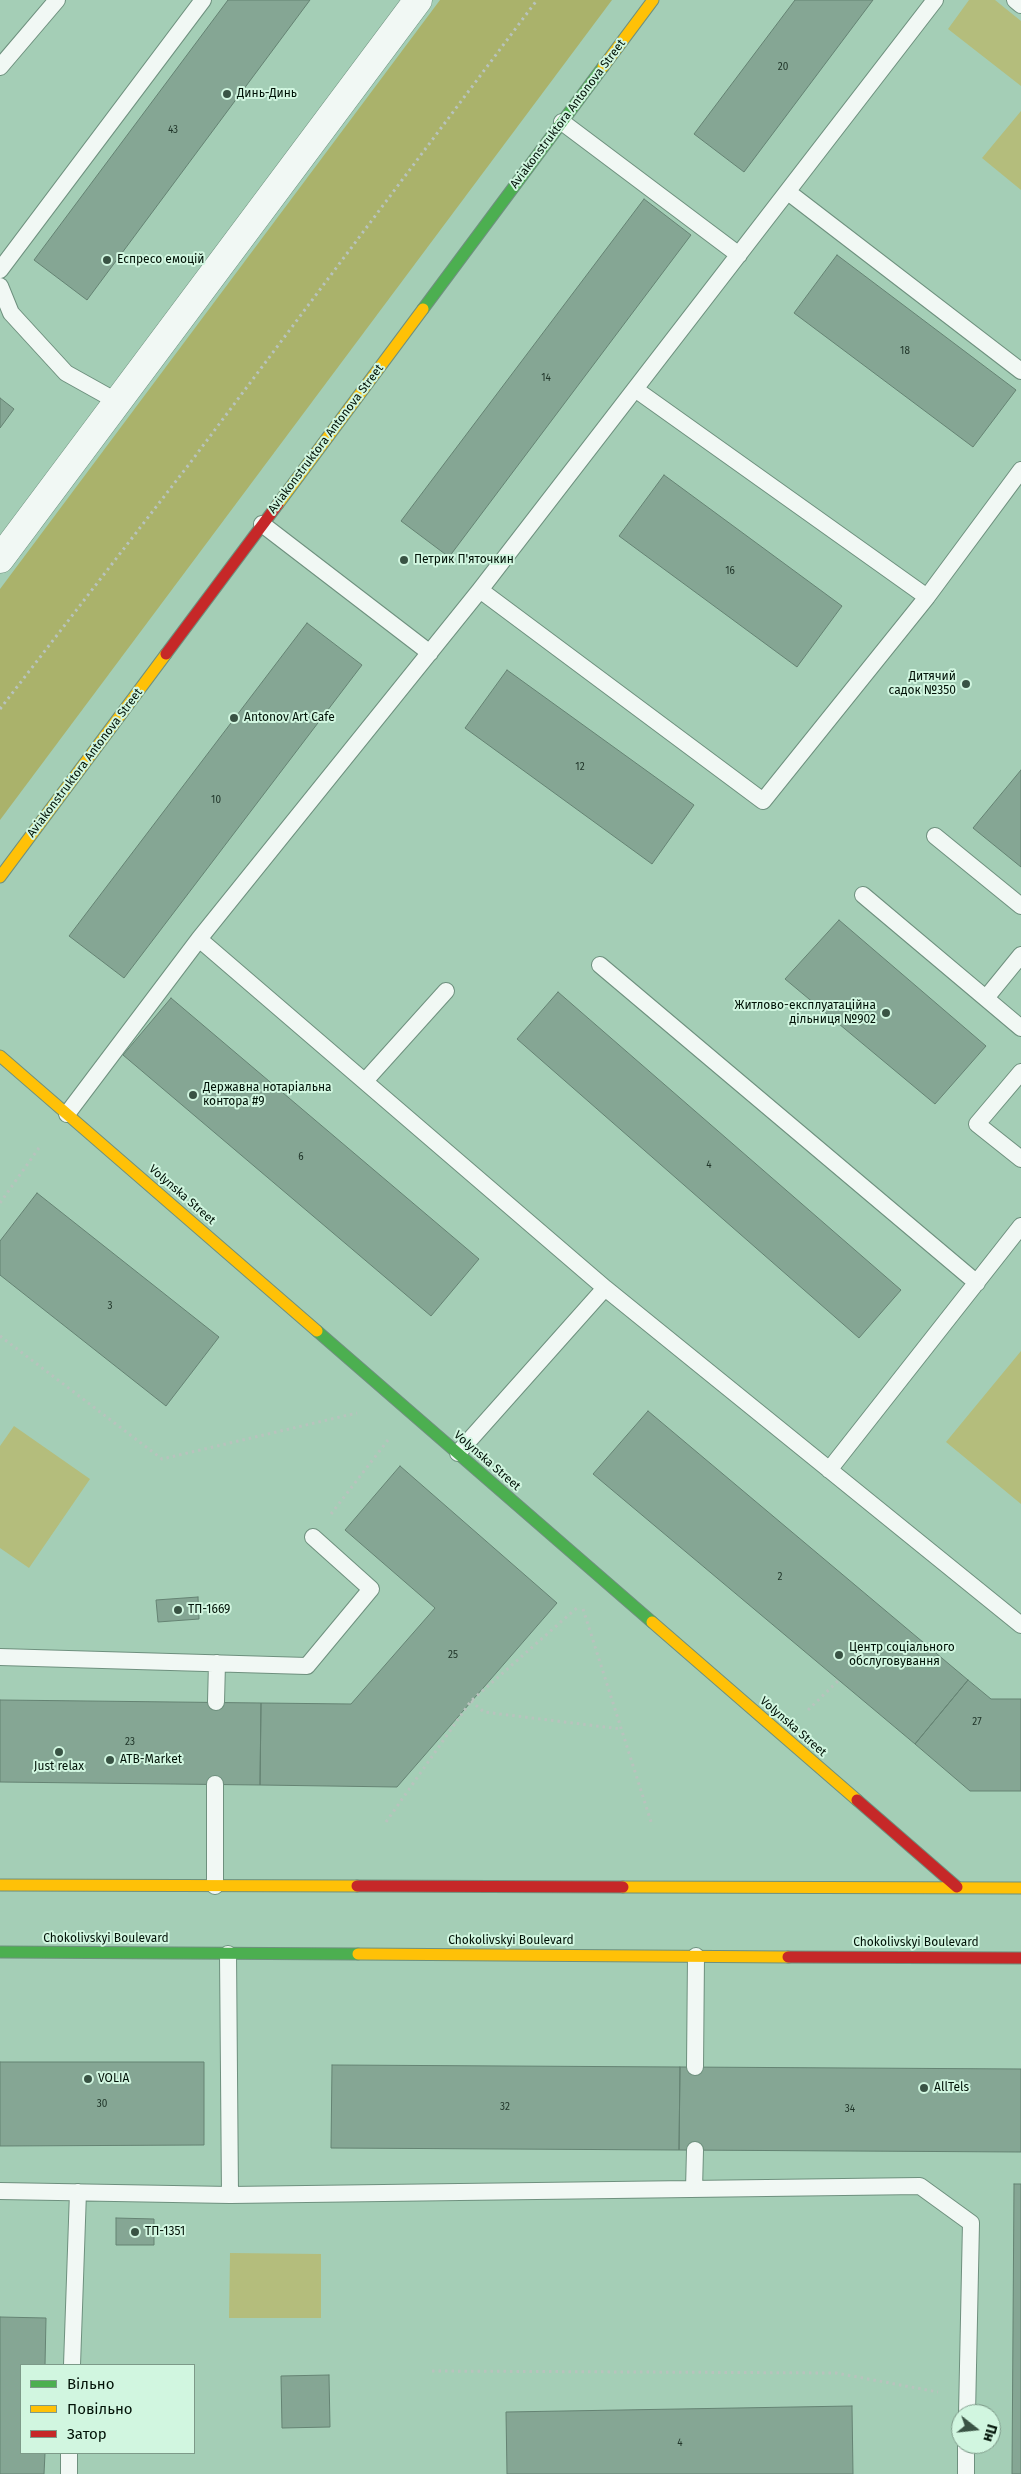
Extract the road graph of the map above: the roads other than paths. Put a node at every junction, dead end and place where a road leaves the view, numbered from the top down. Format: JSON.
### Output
{"nodes":[{"id":1,"x":57,"y":0,"type":"edge"},
{"id":2,"x":204,"y":0,"type":"edge"},
{"id":3,"x":418,"y":0,"type":"edge"},
{"id":4,"x":653,"y":0,"type":"edge"},
{"id":5,"x":935,"y":0,"type":"edge"},
{"id":6,"x":1015,"y":0,"type":"edge"},
{"id":7,"x":1021,"y":5,"type":"edge"},
{"id":8,"x":0,"y":67,"type":"edge"},
{"id":9,"x":562,"y":122,"type":"junction"},
{"id":10,"x":788,"y":192,"type":"junction"},
{"id":11,"x":739,"y":256,"type":"junction"},
{"id":12,"x":0,"y":270,"type":"edge"},
{"id":13,"x":0,"y":286,"type":"edge"},
{"id":14,"x":1021,"y":372,"type":"edge"},
{"id":15,"x":635,"y":389,"type":"junction"},
{"id":16,"x":118,"y":402,"type":"junction"},
{"id":17,"x":1021,"y":470,"type":"edge"},
{"id":18,"x":262,"y":524,"type":"junction"},
{"id":19,"x":0,"y":559,"type":"edge"},
{"id":20,"x":480,"y":590,"type":"junction"},
{"id":21,"x":927,"y":597,"type":"junction"},
{"id":22,"x":430,"y":653,"type":"junction"},
{"id":23,"x":935,"y":836,"type":"dead end"},
{"id":24,"x":0,"y":877,"type":"edge"},
{"id":25,"x":863,"y":894,"type":"dead end"},
{"id":26,"x":1021,"y":906,"type":"edge"},
{"id":27,"x":199,"y":939,"type":"junction"},
{"id":28,"x":1021,"y":955,"type":"edge"},
{"id":29,"x":600,"y":965,"type":"dead end"},
{"id":30,"x":446,"y":991,"type":"dead end"},
{"id":31,"x":986,"y":998,"type":"junction"},
{"id":32,"x":1021,"y":1028,"type":"edge"},
{"id":33,"x":0,"y":1056,"type":"edge"},
{"id":34,"x":1021,"y":1072,"type":"edge"},
{"id":35,"x":365,"y":1081,"type":"junction"},
{"id":36,"x":67,"y":1114,"type":"junction"},
{"id":37,"x":1021,"y":1159,"type":"edge"},
{"id":38,"x":1021,"y":1226,"type":"edge"},
{"id":39,"x":977,"y":1282,"type":"junction"},
{"id":40,"x":605,"y":1288,"type":"junction"},
{"id":41,"x":458,"y":1454,"type":"junction"},
{"id":42,"x":829,"y":1470,"type":"junction"},
{"id":43,"x":313,"y":1537,"type":"road end"},
{"id":44,"x":1021,"y":1625,"type":"edge"},
{"id":45,"x":0,"y":1656,"type":"edge"},
{"id":46,"x":217,"y":1663,"type":"junction"},
{"id":47,"x":216,"y":1702,"type":"dead end"},
{"id":48,"x":215,"y":1784,"type":"dead end"},
{"id":49,"x":0,"y":1886,"type":"edge"},
{"id":50,"x":215,"y":1886,"type":"junction"},
{"id":51,"x":957,"y":1887,"type":"junction"},
{"id":52,"x":1021,"y":1888,"type":"edge"},
{"id":53,"x":0,"y":1952,"type":"edge"},
{"id":54,"x":228,"y":1954,"type":"junction"},
{"id":55,"x":696,"y":1956,"type":"junction"},
{"id":56,"x":1021,"y":1958,"type":"edge"},
{"id":57,"x":695,"y":2067,"type":"dead end"},
{"id":58,"x":695,"y":2150,"type":"dead end"},
{"id":59,"x":694,"y":2189,"type":"junction"},
{"id":60,"x":0,"y":2191,"type":"edge"},
{"id":61,"x":78,"y":2192,"type":"junction"},
{"id":62,"x":230,"y":2195,"type":"junction"},
{"id":63,"x":72,"y":2364,"type":"edge"},
{"id":64,"x":967,"y":2404,"type":"edge"},
{"id":65,"x":69,"y":2454,"type":"edge"},
{"id":66,"x":966,"y":2454,"type":"edge"},
{"id":67,"x":68,"y":2474,"type":"edge"},
{"id":68,"x":966,"y":2474,"type":"edge"}],
"edges":[{"from":1,"to":8,"type":"lane"},
{"from":2,"to":12,"type":"lane"},
{"from":3,"to":16,"type":"street"},
{"from":4,"to":9,"type":"street","name":"Aviakonstruktora Antonova Street"},
{"from":5,"to":10,"type":"lane"},
{"from":6,"to":7,"type":"lane"},
{"from":9,"to":11,"type":"lane"},
{"from":9,"to":18,"type":"street","name":"Aviakonstruktora Antonova Street"},
{"from":10,"to":11,"type":"lane"},
{"from":10,"to":14,"type":"lane"},
{"from":11,"to":15,"type":"lane"},
{"from":13,"to":16,"type":"lane"},
{"from":15,"to":20,"type":"lane"},
{"from":15,"to":21,"type":"lane"},
{"from":16,"to":19,"type":"street"},
{"from":17,"to":21,"type":"lane"},
{"from":18,"to":22,"type":"lane"},
{"from":18,"to":24,"type":"street","name":"Aviakonstruktora Antonova Street"},
{"from":20,"to":21,"type":"lane"},
{"from":20,"to":22,"type":"lane"},
{"from":22,"to":27,"type":"lane"},
{"from":23,"to":26,"type":"lane"},
{"from":25,"to":31,"type":"lane"},
{"from":27,"to":35,"type":"lane"},
{"from":27,"to":36,"type":"lane"},
{"from":28,"to":31,"type":"lane"},
{"from":29,"to":39,"type":"lane"},
{"from":30,"to":35,"type":"lane"},
{"from":31,"to":32,"type":"lane"},
{"from":33,"to":36,"type":"street","name":"Volynska Street"},
{"from":34,"to":37,"type":"lane"},
{"from":35,"to":40,"type":"lane"},
{"from":36,"to":41,"type":"street","name":"Volynska Street"},
{"from":38,"to":39,"type":"lane"},
{"from":39,"to":42,"type":"lane"},
{"from":40,"to":41,"type":"lane"},
{"from":40,"to":42,"type":"lane"},
{"from":41,"to":51,"type":"street","name":"Volynska Street"},
{"from":42,"to":44,"type":"lane"},
{"from":43,"to":46,"type":"lane"},
{"from":45,"to":46,"type":"lane"},
{"from":46,"to":47,"type":"lane"},
{"from":48,"to":50,"type":"lane"},
{"from":49,"to":50,"type":"street"},
{"from":50,"to":51,"type":"street"},
{"from":51,"to":52,"type":"street"},
{"from":53,"to":54,"type":"street","name":"Chokolivskyi Boulevard"},
{"from":54,"to":55,"type":"street","name":"Chokolivskyi Boulevard"},
{"from":54,"to":62,"type":"lane"},
{"from":55,"to":56,"type":"street","name":"Chokolivskyi Boulevard"},
{"from":55,"to":57,"type":"lane"},
{"from":58,"to":59,"type":"lane"},
{"from":59,"to":62,"type":"lane"},
{"from":59,"to":64,"type":"lane"},
{"from":60,"to":61,"type":"lane"},
{"from":61,"to":62,"type":"lane"},
{"from":61,"to":63,"type":"lane"},
{"from":65,"to":67,"type":"lane"},
{"from":66,"to":68,"type":"lane"}]}
